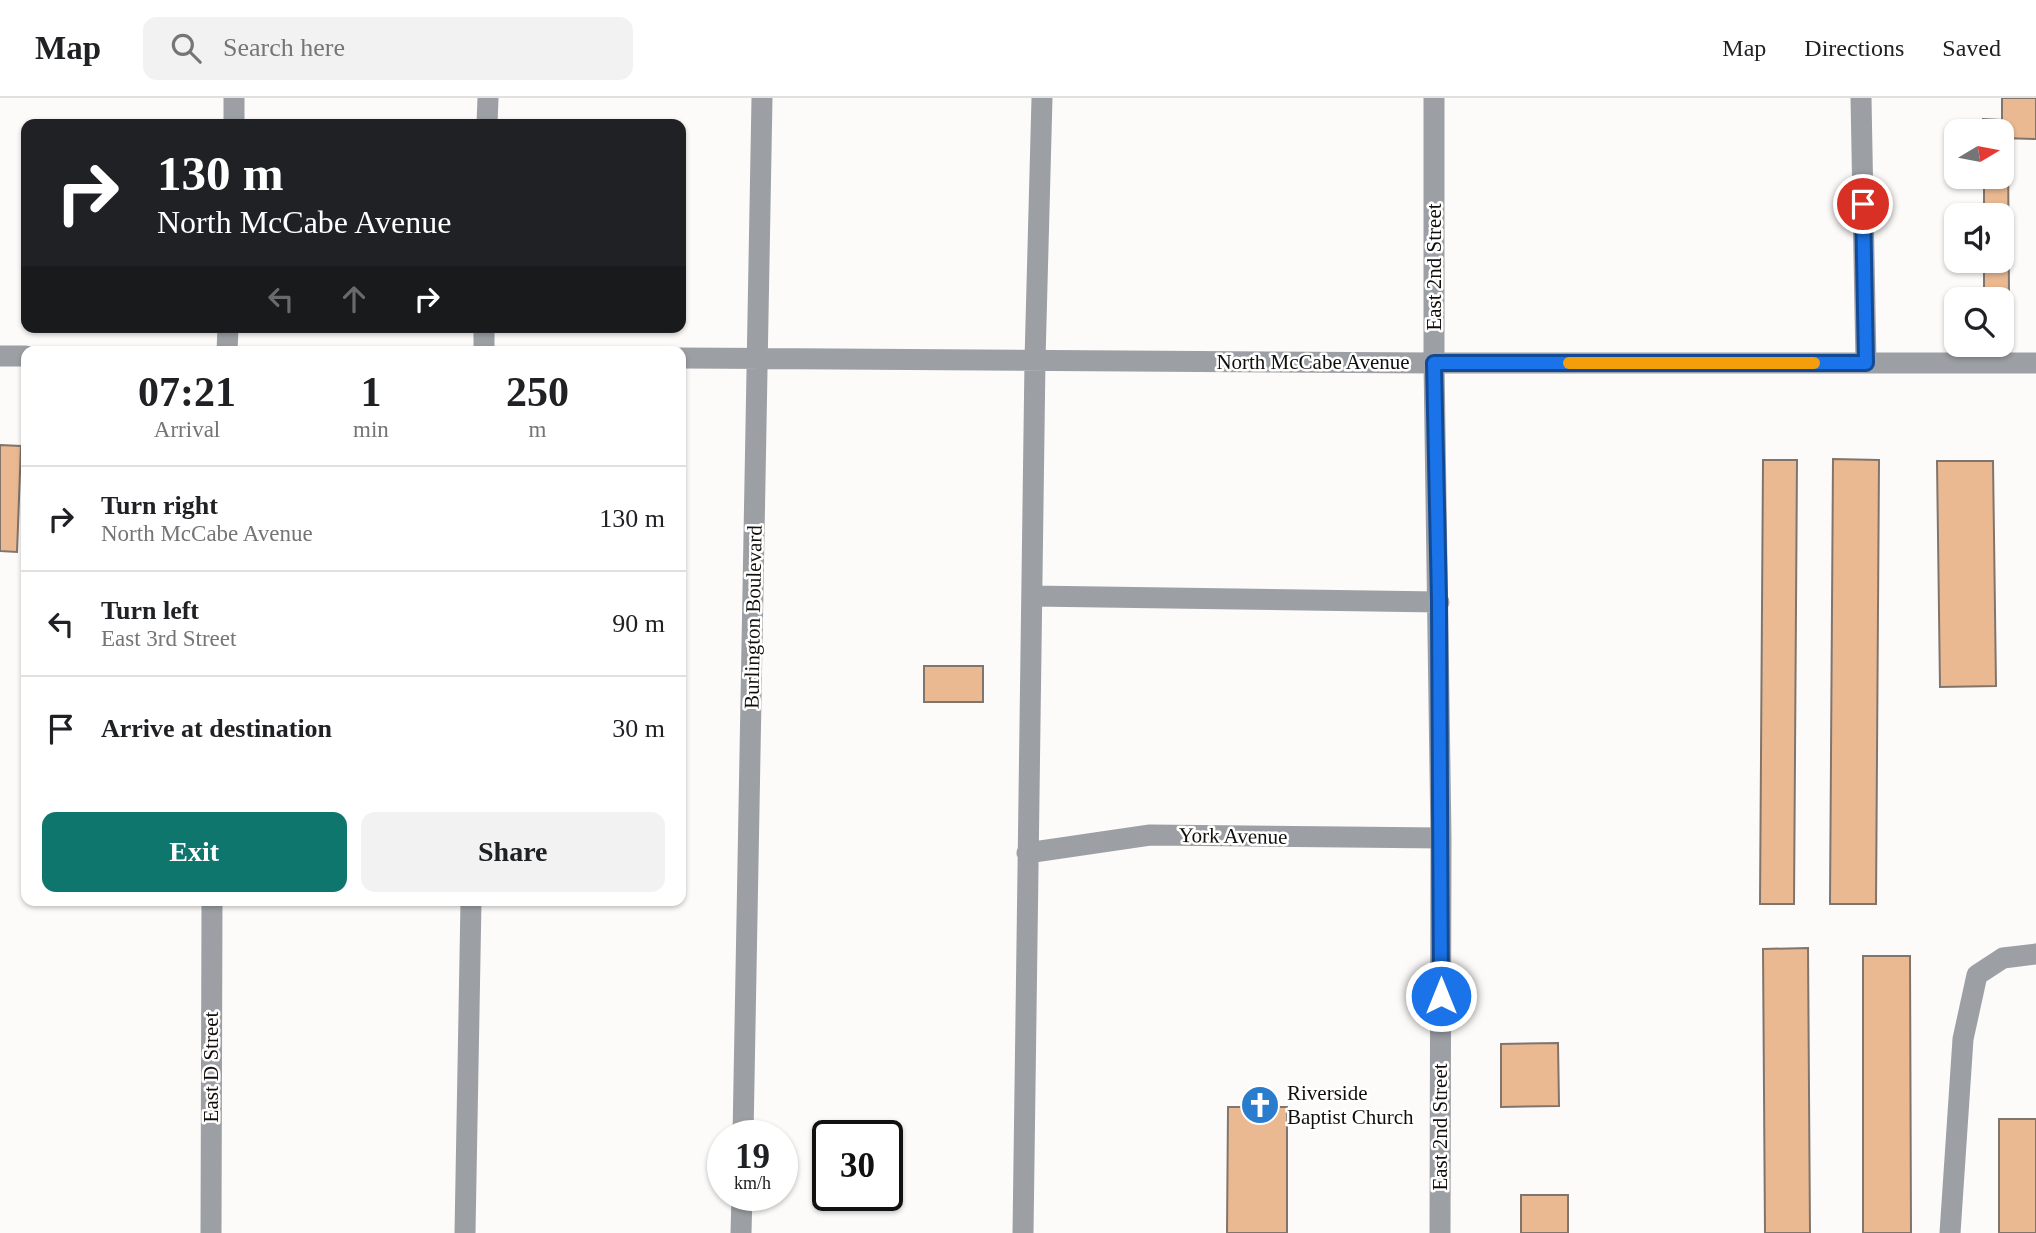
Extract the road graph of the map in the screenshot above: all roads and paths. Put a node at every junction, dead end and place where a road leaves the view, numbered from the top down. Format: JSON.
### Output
{"nodes":[{"id":1,"x":234,"y":98,"type":"edge"},
{"id":2,"x":488,"y":98,"type":"edge"},
{"id":3,"x":762,"y":98,"type":"edge"},
{"id":4,"x":1042,"y":98,"type":"edge"},
{"id":5,"x":1434,"y":98,"type":"edge"},
{"id":6,"x":1861,"y":98,"type":"edge"},
{"id":7,"x":234,"y":119,"type":"edge"},
{"id":8,"x":487,"y":119,"type":"edge"},
{"id":9,"x":0,"y":356,"type":"edge"},
{"id":10,"x":21,"y":356,"type":"edge"},
{"id":11,"x":686,"y":358,"type":"edge"},
{"id":12,"x":758,"y":358,"type":"junction"},
{"id":13,"x":1035,"y":360,"type":"junction"},
{"id":14,"x":1434,"y":363,"type":"junction"},
{"id":15,"x":1866,"y":363,"type":"junction"},
{"id":16,"x":2036,"y":363,"type":"edge"},
{"id":17,"x":1032,"y":596,"type":"junction"},
{"id":18,"x":1439,"y":601,"type":"junction"},
{"id":19,"x":1441,"y":838,"type":"junction"},
{"id":20,"x":1027,"y":852,"type":"junction"},
{"id":21,"x":212,"y":906,"type":"edge"},
{"id":22,"x":471,"y":906,"type":"edge"},
{"id":23,"x":2036,"y":954,"type":"edge"},
{"id":24,"x":743,"y":1120,"type":"edge"},
{"id":25,"x":741,"y":1211,"type":"edge"},
{"id":26,"x":211,"y":1233,"type":"edge"},
{"id":27,"x":465,"y":1233,"type":"edge"},
{"id":28,"x":741,"y":1233,"type":"edge"},
{"id":29,"x":1023,"y":1233,"type":"edge"},
{"id":30,"x":1440,"y":1233,"type":"edge"},
{"id":31,"x":1950,"y":1233,"type":"edge"}],
"edges":[{"from":1,"to":7,"type":"street"},
{"from":2,"to":8,"type":"street"},
{"from":3,"to":12,"type":"street","name":"Burlington Boulevard"},
{"from":4,"to":13,"type":"street"},
{"from":5,"to":14,"type":"street","name":"East 2nd Street"},
{"from":6,"to":15,"type":"street"},
{"from":9,"to":10,"type":"street"},
{"from":11,"to":12,"type":"street","name":"North McCabe Avenue"},
{"from":12,"to":13,"type":"street","name":"North McCabe Avenue"},
{"from":12,"to":24,"type":"street","name":"Burlington Boulevard"},
{"from":13,"to":14,"type":"street","name":"North McCabe Avenue"},
{"from":13,"to":17,"type":"street"},
{"from":14,"to":15,"type":"street","name":"North McCabe Avenue"},
{"from":14,"to":18,"type":"street","name":"East 2nd Street"},
{"from":15,"to":16,"type":"street","name":"North McCabe Avenue"},
{"from":17,"to":18,"type":"street"},
{"from":17,"to":20,"type":"street"},
{"from":18,"to":19,"type":"street","name":"East 2nd Street"},
{"from":19,"to":20,"type":"street","name":"York Avenue"},
{"from":19,"to":30,"type":"street","name":"East 2nd Street"},
{"from":20,"to":29,"type":"street"},
{"from":21,"to":26,"type":"street","name":"East D Street"},
{"from":22,"to":27,"type":"street"},
{"from":23,"to":31,"type":"street"},
{"from":25,"to":28,"type":"street"}]}
